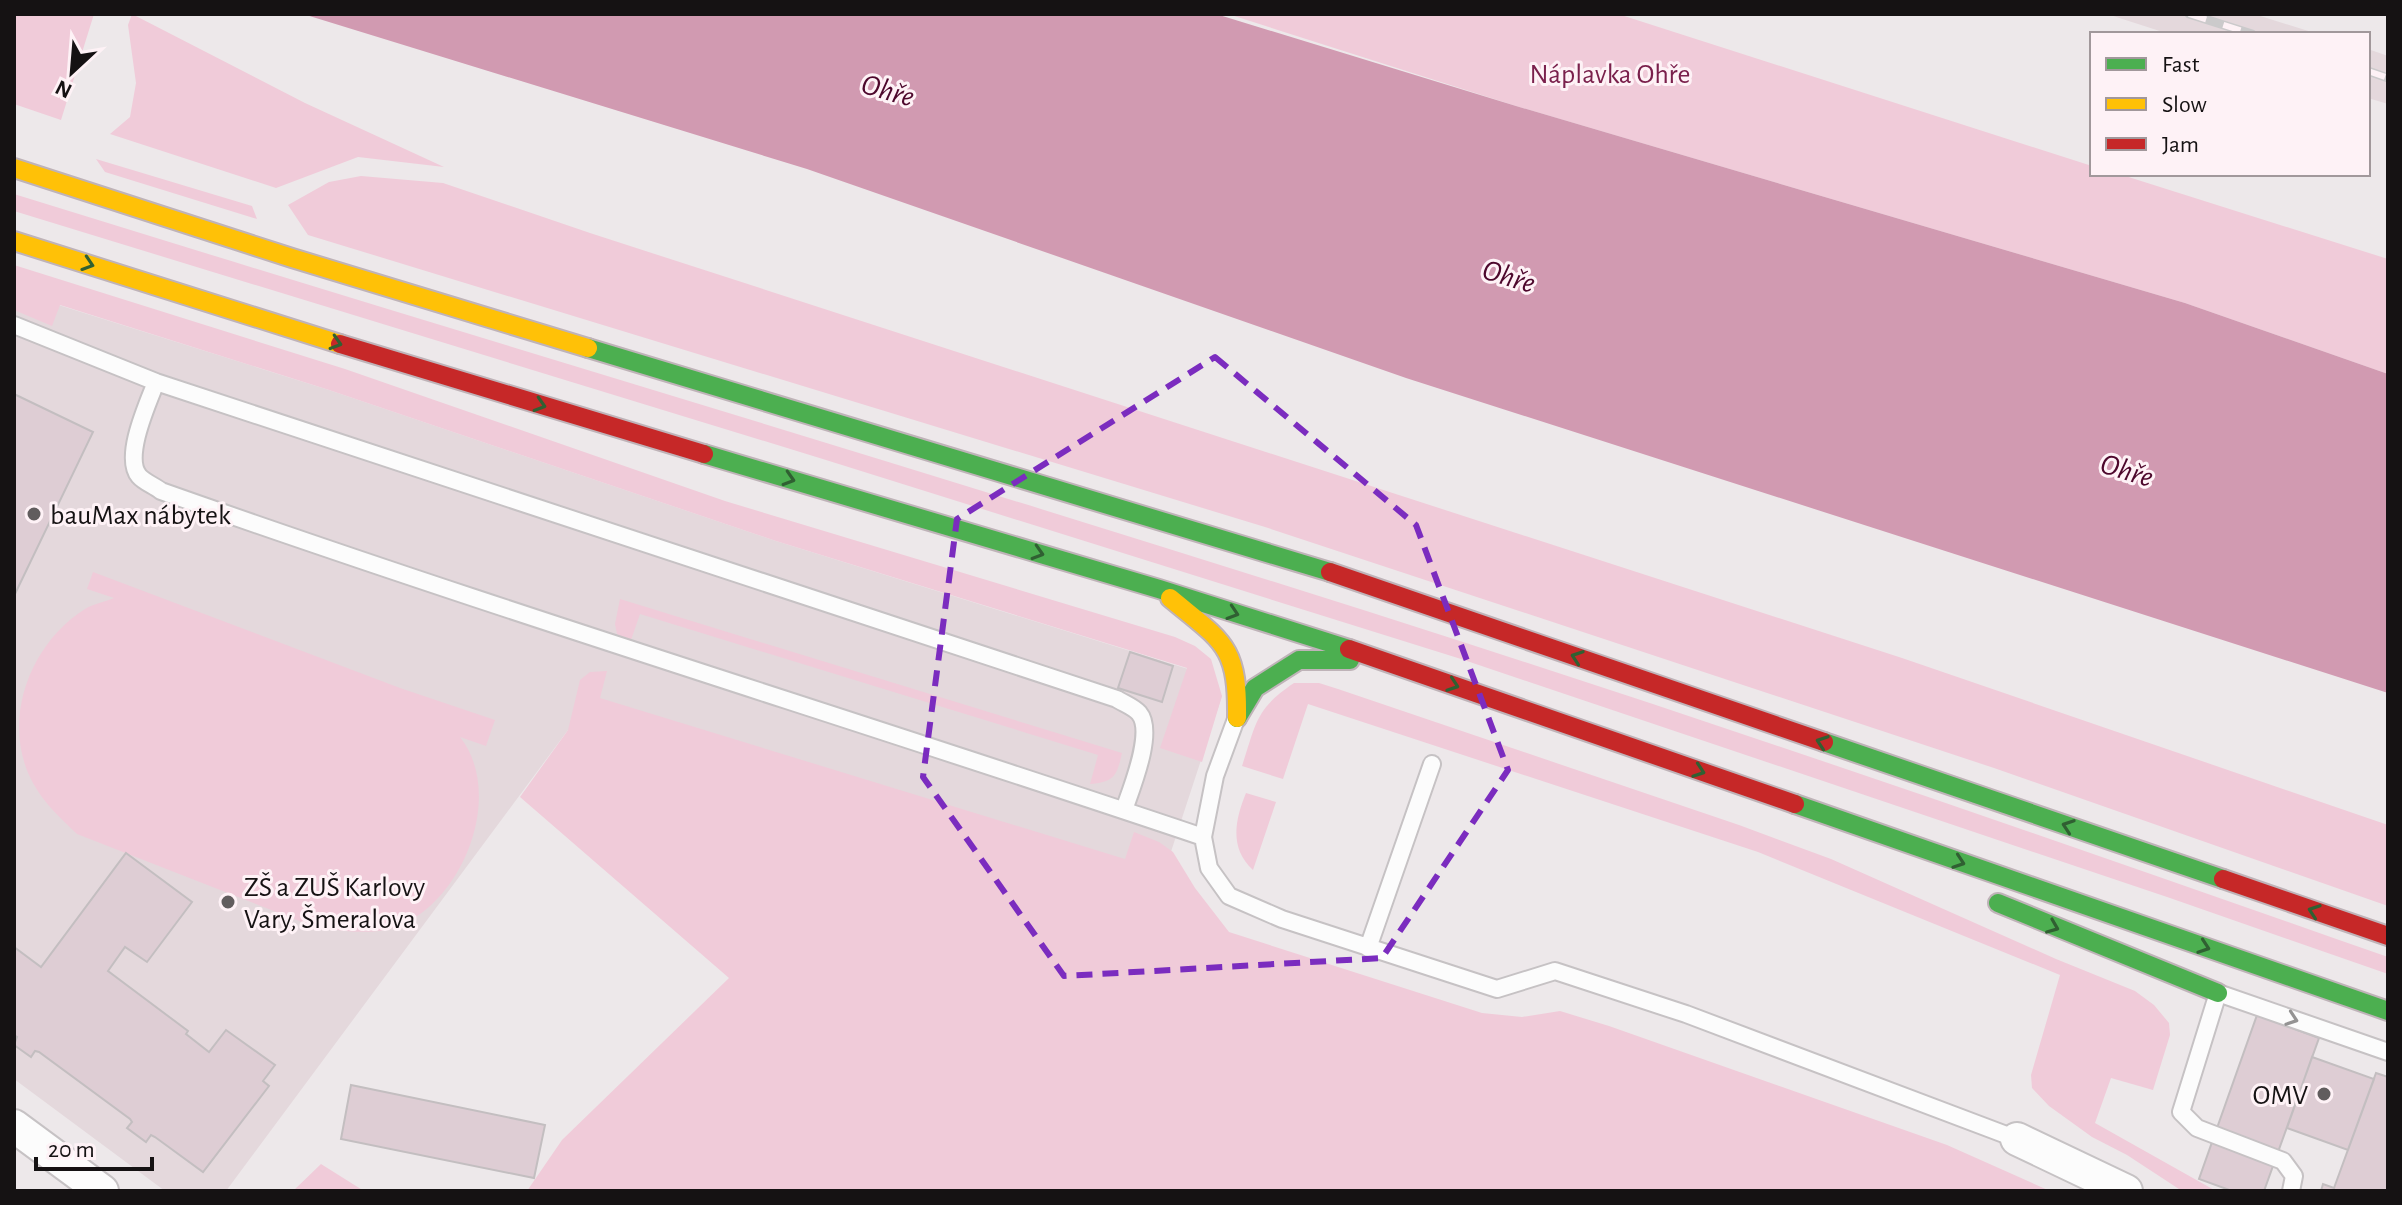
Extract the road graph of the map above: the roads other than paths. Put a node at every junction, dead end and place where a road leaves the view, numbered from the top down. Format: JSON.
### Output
{"nodes":[{"id":1,"x":14,"y":168,"type":"edge"},
{"id":2,"x":14,"y":241,"type":"edge"},
{"id":3,"x":14,"y":325,"type":"edge"},
{"id":4,"x":156,"y":382,"type":"junction"},
{"id":5,"x":1159,"y":589,"type":"junction"},
{"id":6,"x":1380,"y":659,"type":"junction"},
{"id":7,"x":1237,"y":718,"type":"junction"},
{"id":8,"x":1432,"y":764,"type":"dead end"},
{"id":9,"x":1806,"y":809,"type":"junction"},
{"id":10,"x":1124,"y":810,"type":"junction"},
{"id":11,"x":1203,"y":837,"type":"junction"},
{"id":12,"x":1941,"y":875,"type":"dead end"},
{"id":13,"x":1982,"y":895,"type":"dead end"},
{"id":14,"x":2388,"y":936,"type":"edge"},
{"id":15,"x":1368,"y":948,"type":"junction"},
{"id":16,"x":2218,"y":993,"type":"junction"},
{"id":17,"x":2388,"y":1011,"type":"edge"},
{"id":18,"x":2388,"y":1052,"type":"edge"},
{"id":19,"x":14,"y":1126,"type":"edge"},
{"id":20,"x":2017,"y":1139,"type":"joint"},
{"id":21,"x":102,"y":1191,"type":"edge"},
{"id":22,"x":2126,"y":1191,"type":"edge"},
{"id":23,"x":2291,"y":1191,"type":"edge"}],
"edges":[{"from":14,"to":1,"type":"highway","one_way":true},
{"from":2,"to":5,"type":"highway","one_way":true},
{"from":3,"to":4,"type":"lane"},
{"from":4,"to":10,"type":"lane"},
{"from":4,"to":10,"type":"lane"},
{"from":5,"to":6,"type":"highway","one_way":true},
{"from":5,"to":7,"type":"highway"},
{"from":6,"to":7,"type":"highway"},
{"from":6,"to":9,"type":"highway","one_way":true},
{"from":7,"to":11,"type":"lane"},
{"from":8,"to":15,"type":"lane"},
{"from":9,"to":12,"type":"highway"},
{"from":9,"to":17,"type":"highway","one_way":true},
{"from":10,"to":11,"type":"lane"},
{"from":11,"to":15,"type":"lane"},
{"from":13,"to":16,"type":"highway","one_way":true},
{"from":15,"to":20,"type":"lane"},
{"from":16,"to":18,"type":"lane","one_way":true},
{"from":16,"to":23,"type":"lane"},
{"from":19,"to":21,"type":"street"},
{"from":20,"to":22,"type":"street"}]}
